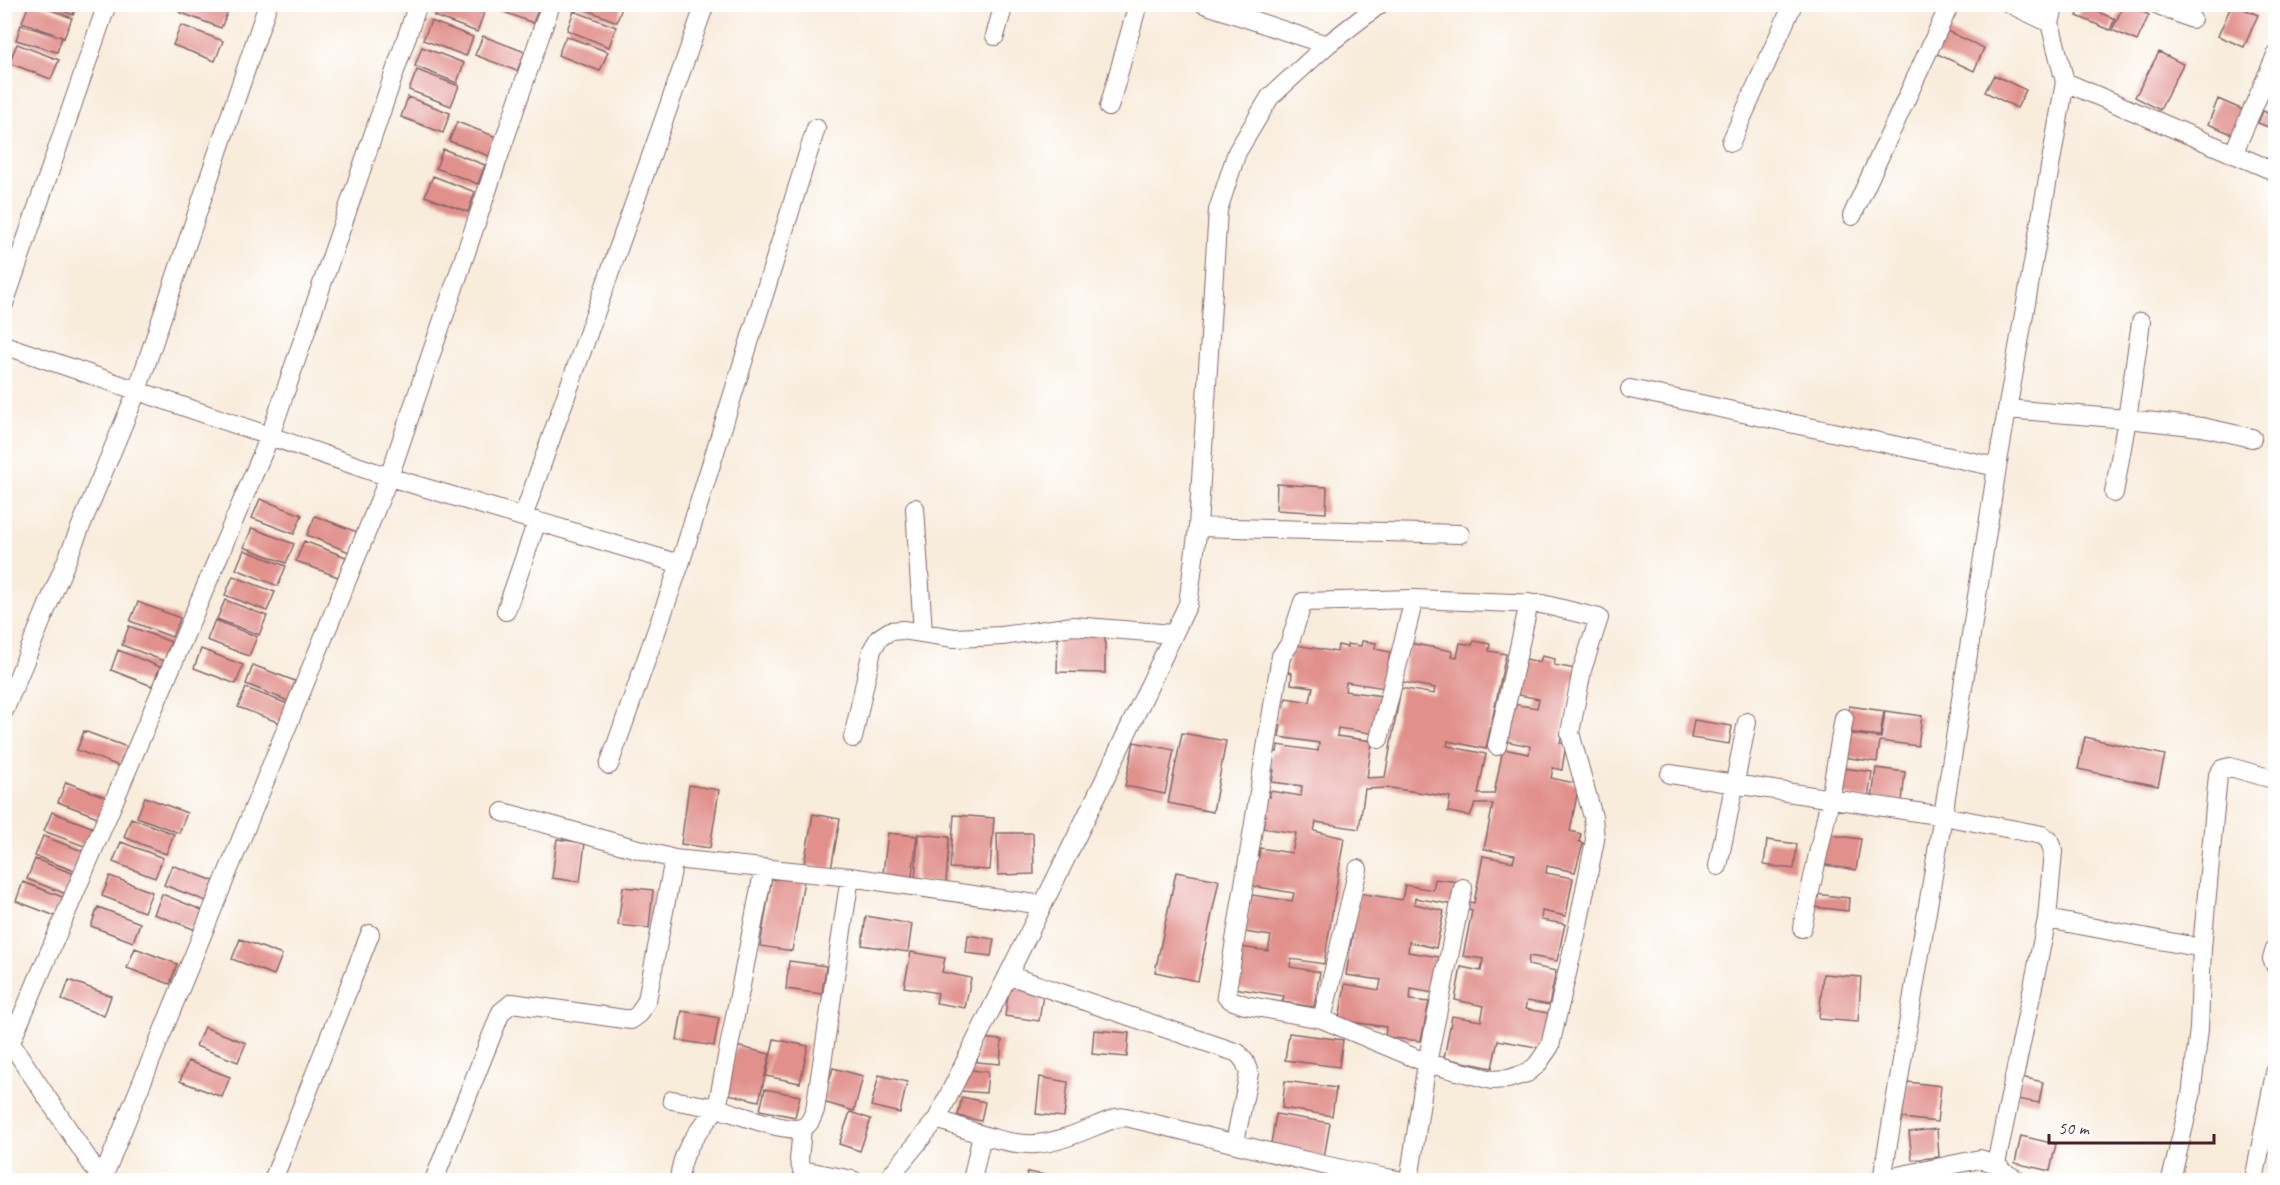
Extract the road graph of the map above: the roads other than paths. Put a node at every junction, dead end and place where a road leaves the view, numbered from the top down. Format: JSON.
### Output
{"nodes":[{"id":1,"x":107,"y":4,"type":"edge"},
{"id":2,"x":268,"y":4,"type":"edge"},
{"id":3,"x":418,"y":4,"type":"edge"},
{"id":4,"x":551,"y":4,"type":"edge"},
{"id":5,"x":705,"y":4,"type":"edge"},
{"id":6,"x":1004,"y":4,"type":"edge"},
{"id":7,"x":1138,"y":4,"type":"edge"},
{"id":8,"x":1204,"y":4,"type":"edge"},
{"id":9,"x":1380,"y":4,"type":"edge"},
{"id":10,"x":1793,"y":4,"type":"edge"},
{"id":11,"x":1950,"y":4,"type":"edge"},
{"id":12,"x":2010,"y":4,"type":"edge"},
{"id":13,"x":2055,"y":4,"type":"edge"},
{"id":14,"x":2156,"y":4,"type":"edge"},
{"id":15,"x":2192,"y":19,"type":"dead end"},
{"id":16,"x":2050,"y":23,"type":"junction"},
{"id":17,"x":995,"y":36,"type":"dead end"},
{"id":18,"x":1327,"y":45,"type":"junction"},
{"id":19,"x":2276,"y":56,"type":"edge"},
{"id":20,"x":2065,"y":82,"type":"junction"},
{"id":21,"x":1109,"y":107,"type":"dead end"},
{"id":22,"x":816,"y":128,"type":"dead end"},
{"id":23,"x":1731,"y":142,"type":"dead end"},
{"id":24,"x":2233,"y":154,"type":"junction"},
{"id":25,"x":2276,"y":172,"type":"edge"},
{"id":26,"x":1852,"y":216,"type":"dead end"},
{"id":27,"x":4,"y":304,"type":"edge"},
{"id":28,"x":2141,"y":322,"type":"dead end"},
{"id":29,"x":4,"y":345,"type":"edge"},
{"id":30,"x":1630,"y":389,"type":"dead end"},
{"id":31,"x":137,"y":391,"type":"junction"},
{"id":32,"x":2007,"y":409,"type":"junction"},
{"id":33,"x":2127,"y":419,"type":"junction"},
{"id":34,"x":270,"y":436,"type":"junction"},
{"id":35,"x":2252,"y":438,"type":"dead end"},
{"id":36,"x":1997,"y":467,"type":"junction"},
{"id":37,"x":390,"y":477,"type":"junction"},
{"id":38,"x":2114,"y":493,"type":"dead end"},
{"id":39,"x":915,"y":508,"type":"dead end"},
{"id":40,"x":530,"y":519,"type":"junction"},
{"id":41,"x":1198,"y":527,"type":"junction"},
{"id":42,"x":1460,"y":534,"type":"dead end"},
{"id":43,"x":680,"y":564,"type":"junction"},
{"id":44,"x":1414,"y":599,"type":"junction"},
{"id":45,"x":1529,"y":603,"type":"junction"},
{"id":46,"x":506,"y":611,"type":"dead end"},
{"id":47,"x":923,"y":633,"type":"junction"},
{"id":48,"x":1173,"y":634,"type":"junction"},
{"id":49,"x":4,"y":711,"type":"edge"},
{"id":50,"x":1844,"y":718,"type":"dead end"},
{"id":51,"x":1747,"y":722,"type":"dead end"},
{"id":52,"x":853,"y":738,"type":"dead end"},
{"id":53,"x":1379,"y":739,"type":"dead end"},
{"id":54,"x":1497,"y":746,"type":"dead end"},
{"id":55,"x":609,"y":765,"type":"dead end"},
{"id":56,"x":1670,"y":774,"type":"dead end"},
{"id":57,"x":2276,"y":780,"type":"edge"},
{"id":58,"x":1734,"y":783,"type":"junction"},
{"id":59,"x":1830,"y":799,"type":"junction"},
{"id":60,"x":503,"y":812,"type":"dead end"},
{"id":61,"x":1943,"y":816,"type":"junction"},
{"id":62,"x":674,"y":859,"type":"junction"},
{"id":63,"x":1718,"y":866,"type":"dead end"},
{"id":64,"x":764,"y":868,"type":"junction"},
{"id":65,"x":1358,"y":869,"type":"dead end"},
{"id":66,"x":850,"y":877,"type":"junction"},
{"id":67,"x":1463,"y":888,"type":"dead end"},
{"id":68,"x":1042,"y":905,"type":"junction"},
{"id":69,"x":2047,"y":919,"type":"junction"},
{"id":70,"x":1802,"y":928,"type":"dead end"},
{"id":71,"x":370,"y":934,"type":"dead end"},
{"id":72,"x":2276,"y":946,"type":"edge"},
{"id":73,"x":2202,"y":948,"type":"junction"},
{"id":74,"x":2276,"y":967,"type":"edge"},
{"id":75,"x":1008,"y":975,"type":"junction"},
{"id":76,"x":1323,"y":1019,"type":"junction"},
{"id":77,"x":8,"y":1038,"type":"edge"},
{"id":78,"x":1427,"y":1063,"type":"junction"},
{"id":79,"x":2276,"y":1068,"type":"edge"},
{"id":80,"x":672,"y":1100,"type":"dead end"},
{"id":81,"x":717,"y":1108,"type":"junction"},
{"id":82,"x":937,"y":1119,"type":"junction"},
{"id":83,"x":802,"y":1128,"type":"junction"},
{"id":84,"x":982,"y":1135,"type":"junction"},
{"id":85,"x":1235,"y":1142,"type":"junction"},
{"id":86,"x":2006,"y":1175,"type":"edge"},
{"id":87,"x":273,"y":1180,"type":"edge"},
{"id":88,"x":434,"y":1180,"type":"edge"},
{"id":89,"x":679,"y":1180,"type":"edge"},
{"id":90,"x":853,"y":1180,"type":"edge"},
{"id":91,"x":887,"y":1180,"type":"edge"},
{"id":92,"x":972,"y":1180,"type":"edge"},
{"id":93,"x":1398,"y":1180,"type":"edge"},
{"id":94,"x":1409,"y":1180,"type":"edge"},
{"id":95,"x":1883,"y":1180,"type":"edge"},
{"id":96,"x":2172,"y":1180,"type":"edge"},
{"id":97,"x":2254,"y":1180,"type":"edge"}],
"edges":[{"from":1,"to":27,"type":"street"},
{"from":2,"to":31,"type":"street"},
{"from":3,"to":34,"type":"street"},
{"from":4,"to":37,"type":"street"},
{"from":5,"to":40,"type":"street"},
{"from":6,"to":17,"type":"street"},
{"from":7,"to":21,"type":"street"},
{"from":8,"to":18,"type":"street"},
{"from":9,"to":18,"type":"street"},
{"from":10,"to":23,"type":"street"},
{"from":11,"to":26,"type":"street"},
{"from":12,"to":16,"type":"street"},
{"from":13,"to":16,"type":"street"},
{"from":14,"to":15,"type":"street"},
{"from":16,"to":20,"type":"street"},
{"from":18,"to":41,"type":"street"},
{"from":19,"to":24,"type":"street"},
{"from":20,"to":24,"type":"street"},
{"from":20,"to":32,"type":"street"},
{"from":22,"to":43,"type":"street"},
{"from":24,"to":25,"type":"street"},
{"from":28,"to":33,"type":"street"},
{"from":29,"to":31,"type":"street"},
{"from":30,"to":36,"type":"street"},
{"from":31,"to":34,"type":"street"},
{"from":31,"to":49,"type":"street"},
{"from":32,"to":33,"type":"street"},
{"from":32,"to":36,"type":"street"},
{"from":33,"to":35,"type":"street"},
{"from":33,"to":38,"type":"street"},
{"from":34,"to":37,"type":"street"},
{"from":34,"to":77,"type":"street"},
{"from":36,"to":61,"type":"street"},
{"from":37,"to":40,"type":"street"},
{"from":37,"to":77,"type":"street"},
{"from":39,"to":47,"type":"street"},
{"from":40,"to":43,"type":"street"},
{"from":40,"to":46,"type":"street"},
{"from":41,"to":42,"type":"street"},
{"from":41,"to":48,"type":"street"},
{"from":43,"to":55,"type":"street"},
{"from":44,"to":45,"type":"street"},
{"from":44,"to":53,"type":"street"},
{"from":44,"to":76,"type":"street"},
{"from":45,"to":54,"type":"street"},
{"from":45,"to":78,"type":"street"},
{"from":47,"to":48,"type":"street"},
{"from":47,"to":52,"type":"street"},
{"from":48,"to":68,"type":"street"},
{"from":50,"to":59,"type":"street"},
{"from":51,"to":58,"type":"street"},
{"from":56,"to":58,"type":"street"},
{"from":57,"to":73,"type":"street"},
{"from":58,"to":59,"type":"street"},
{"from":58,"to":63,"type":"street"},
{"from":59,"to":61,"type":"street"},
{"from":59,"to":70,"type":"street"},
{"from":60,"to":62,"type":"street"},
{"from":61,"to":69,"type":"street"},
{"from":61,"to":95,"type":"street"},
{"from":62,"to":64,"type":"street"},
{"from":62,"to":88,"type":"street"},
{"from":64,"to":66,"type":"street"},
{"from":64,"to":81,"type":"street"},
{"from":65,"to":76,"type":"street"},
{"from":66,"to":68,"type":"street"},
{"from":66,"to":83,"type":"street"},
{"from":67,"to":78,"type":"street"},
{"from":68,"to":75,"type":"street"},
{"from":69,"to":73,"type":"street"},
{"from":69,"to":86,"type":"street"},
{"from":71,"to":87,"type":"street"},
{"from":72,"to":74,"type":"street"},
{"from":73,"to":96,"type":"street"},
{"from":75,"to":82,"type":"street"},
{"from":75,"to":85,"type":"street"},
{"from":76,"to":78,"type":"street"},
{"from":78,"to":94,"type":"street"},
{"from":79,"to":97,"type":"street"},
{"from":80,"to":81,"type":"street"},
{"from":81,"to":83,"type":"street"},
{"from":81,"to":89,"type":"street"},
{"from":82,"to":84,"type":"street"},
{"from":82,"to":91,"type":"street"},
{"from":83,"to":90,"type":"street"},
{"from":84,"to":85,"type":"street"},
{"from":84,"to":92,"type":"street"},
{"from":85,"to":93,"type":"street"},
{"from":86,"to":95,"type":"street"}]}
